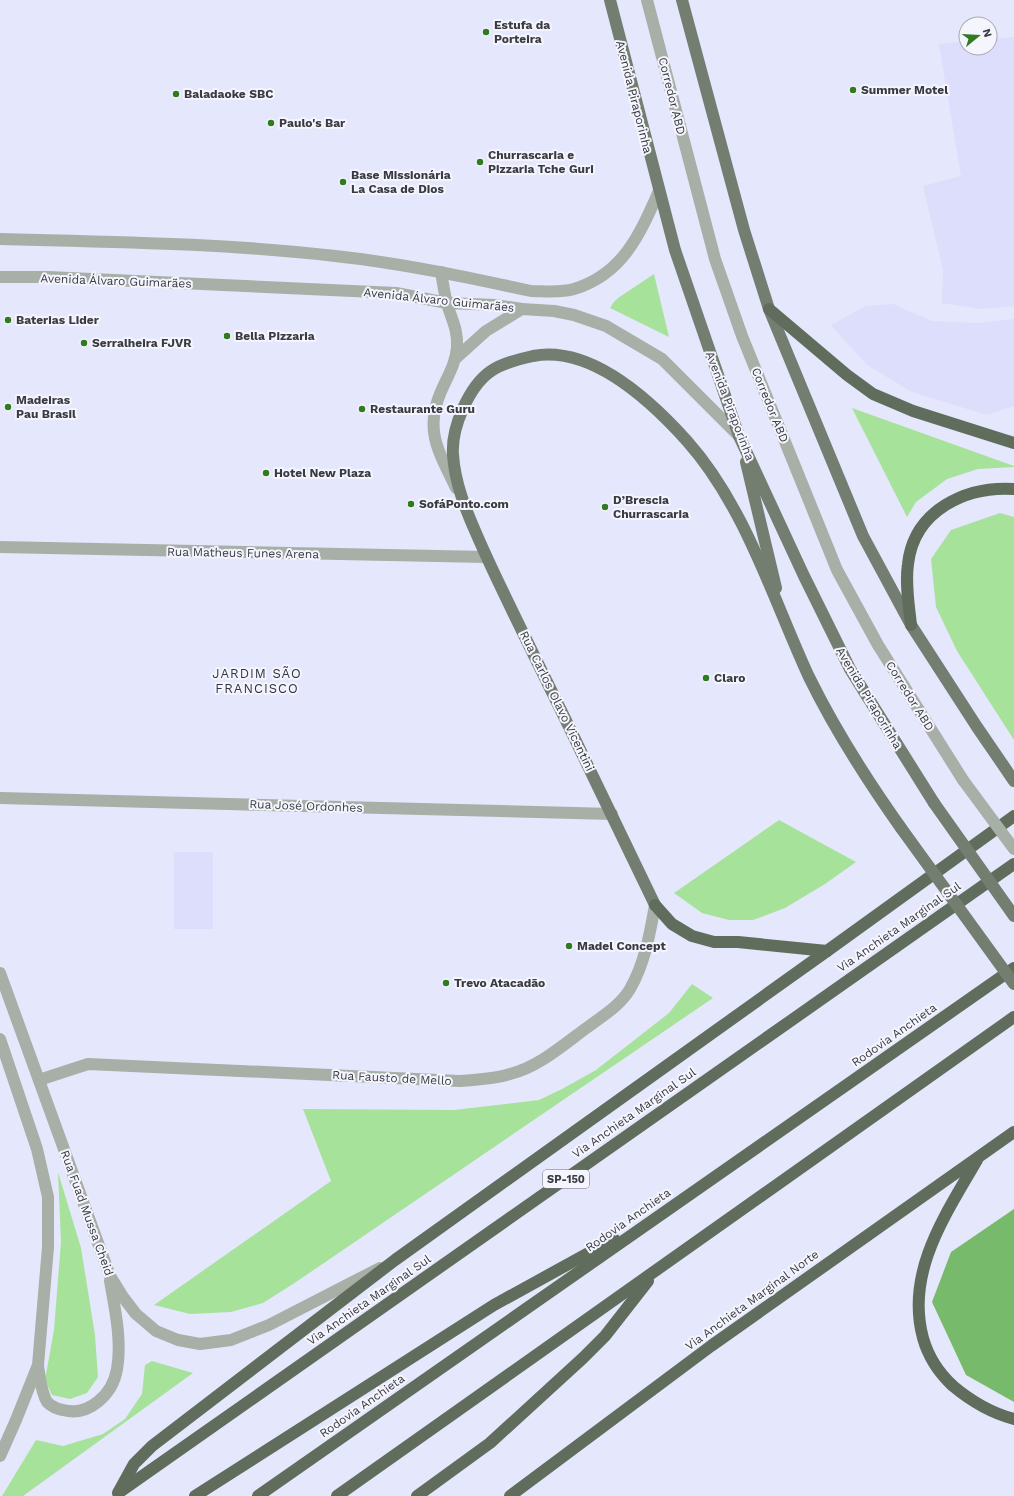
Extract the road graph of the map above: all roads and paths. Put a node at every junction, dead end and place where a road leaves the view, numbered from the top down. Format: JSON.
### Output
{"nodes":[{"id":1,"x":610,"y":0,"type":"edge"},
{"id":2,"x":647,"y":0,"type":"edge"},
{"id":3,"x":682,"y":0,"type":"edge"},
{"id":4,"x":659,"y":191,"type":"junction"},
{"id":5,"x":0,"y":239,"type":"edge"},
{"id":6,"x":441,"y":272,"type":"junction"},
{"id":7,"x":0,"y":277,"type":"edge"},
{"id":8,"x":447,"y":303,"type":"junction"},
{"id":9,"x":522,"y":309,"type":"junction"},
{"id":10,"x":770,"y":310,"type":"junction"},
{"id":11,"x":456,"y":358,"type":"junction"},
{"id":12,"x":739,"y":436,"type":"junction"},
{"id":13,"x":1014,"y":443,"type":"edge"},
{"id":14,"x":1014,"y":489,"type":"edge"},
{"id":15,"x":460,"y":497,"type":"junction"},
{"id":16,"x":0,"y":548,"type":"edge"},
{"id":17,"x":486,"y":557,"type":"junction"},
{"id":18,"x":783,"y":615,"type":"junction"},
{"id":19,"x":911,"y":625,"type":"junction"},
{"id":20,"x":1014,"y":781,"type":"edge"},
{"id":21,"x":0,"y":798,"type":"edge"},
{"id":22,"x":612,"y":814,"type":"junction"},
{"id":23,"x":1014,"y":816,"type":"edge"},
{"id":24,"x":1014,"y":849,"type":"edge"},
{"id":25,"x":1014,"y":864,"type":"edge"},
{"id":26,"x":655,"y":905,"type":"junction"},
{"id":27,"x":1014,"y":916,"type":"edge"},
{"id":28,"x":827,"y":951,"type":"junction"},
{"id":29,"x":1014,"y":968,"type":"edge"},
{"id":30,"x":0,"y":973,"type":"edge"},
{"id":31,"x":1014,"y":984,"type":"edge"},
{"id":32,"x":1014,"y":1017,"type":"edge"},
{"id":33,"x":0,"y":1039,"type":"edge"},
{"id":34,"x":39,"y":1080,"type":"junction"},
{"id":35,"x":1014,"y":1132,"type":"edge"},
{"id":36,"x":979,"y":1156,"type":"junction"},
{"id":37,"x":669,"y":1208,"type":"junction"},
{"id":38,"x":395,"y":1260,"type":"junction"},
{"id":39,"x":655,"y":1271,"type":"junction"},
{"id":40,"x":110,"y":1276,"type":"junction"},
{"id":41,"x":38,"y":1365,"type":"junction"},
{"id":42,"x":1014,"y":1418,"type":"edge"},
{"id":43,"x":0,"y":1456,"type":"edge"},
{"id":44,"x":115,"y":1495,"type":"edge"},
{"id":45,"x":195,"y":1496,"type":"edge"},
{"id":46,"x":258,"y":1496,"type":"edge"},
{"id":47,"x":336,"y":1496,"type":"edge"},
{"id":48,"x":417,"y":1496,"type":"edge"},
{"id":49,"x":510,"y":1496,"type":"edge"}],
"edges":[{"from":1,"to":4,"type":"main road","name":"Avenida Piraporinha"},
{"from":2,"to":24,"type":"street","name":"Corredor ABD","bridge":true},
{"from":3,"to":10,"type":"main road"},
{"from":4,"to":6,"type":"street","name":"Avenida Álvaro Guimarães"},
{"from":4,"to":12,"type":"main road","name":"Avenida Piraporinha"},
{"from":5,"to":6,"type":"street","name":"Avenida Álvaro Guimarães"},
{"from":6,"to":8,"type":"street","name":"Rua Carlos Olavo Vicentini"},
{"from":7,"to":8,"type":"street","name":"Avenida Álvaro Guimarães"},
{"from":8,"to":9,"type":"street","name":"Avenida Álvaro Guimarães"},
{"from":8,"to":11,"type":"street","name":"Rua Carlos Olavo Vicentini"},
{"from":9,"to":11,"type":"street"},
{"from":9,"to":12,"type":"street","name":"Avenida Álvaro Guimarães"},
{"from":10,"to":13,"type":"highway"},
{"from":10,"to":19,"type":"main road"},
{"from":11,"to":15,"type":"street","name":"Rua Carlos Olavo Vicentini"},
{"from":12,"to":18,"type":"main road"},
{"from":12,"to":27,"type":"main road","name":"Avenida Piraporinha","bridge":true},
{"from":14,"to":19,"type":"highway"},
{"from":15,"to":17,"type":"main road","name":"Rua Carlos Olavo Vicentini"},
{"from":15,"to":18,"type":"main road","name":"Rua Carlos Olavo Vicentini"},
{"from":16,"to":17,"type":"street","name":"Rua Matheus Funes Arena"},
{"from":17,"to":22,"type":"main road","name":"Rua Carlos Olavo Vicentini"},
{"from":18,"to":31,"type":"main road","bridge":true},
{"from":19,"to":20,"type":"main road"},
{"from":21,"to":22,"type":"street","name":"Rua José Ordonhes"},
{"from":22,"to":26,"type":"main road","name":"Rua Carlos Olavo Vicentini"},
{"from":23,"to":28,"type":"highway"},
{"from":25,"to":44,"type":"highway","name":"Via Anchieta Marginal Sul","number":"SP-150"},
{"from":26,"to":28,"type":"highway"},
{"from":26,"to":34,"type":"street","name":"Rua Fausto de Mello"},
{"from":28,"to":38,"type":"highway"},
{"from":29,"to":37,"type":"highway","name":"Rodovia Anchieta"},
{"from":30,"to":34,"type":"street","name":"Rua Fuad Mussa Cheid"},
{"from":32,"to":39,"type":"highway"},
{"from":33,"to":41,"type":"street"},
{"from":34,"to":40,"type":"street","name":"Rua Fuad Mussa Cheid"},
{"from":35,"to":36,"type":"highway","name":"Via Anchieta Marginal Norte"},
{"from":36,"to":42,"type":"highway"},
{"from":36,"to":49,"type":"highway","name":"Via Anchieta Marginal Norte"},
{"from":37,"to":45,"type":"highway"},
{"from":37,"to":46,"type":"highway","name":"Rodovia Anchieta"},
{"from":38,"to":40,"type":"street","name":"Rua Fuad Mussa Cheid"},
{"from":38,"to":44,"type":"highway"},
{"from":39,"to":47,"type":"highway"},
{"from":39,"to":48,"type":"highway"},
{"from":40,"to":41,"type":"street"},
{"from":41,"to":43,"type":"street"}]}
